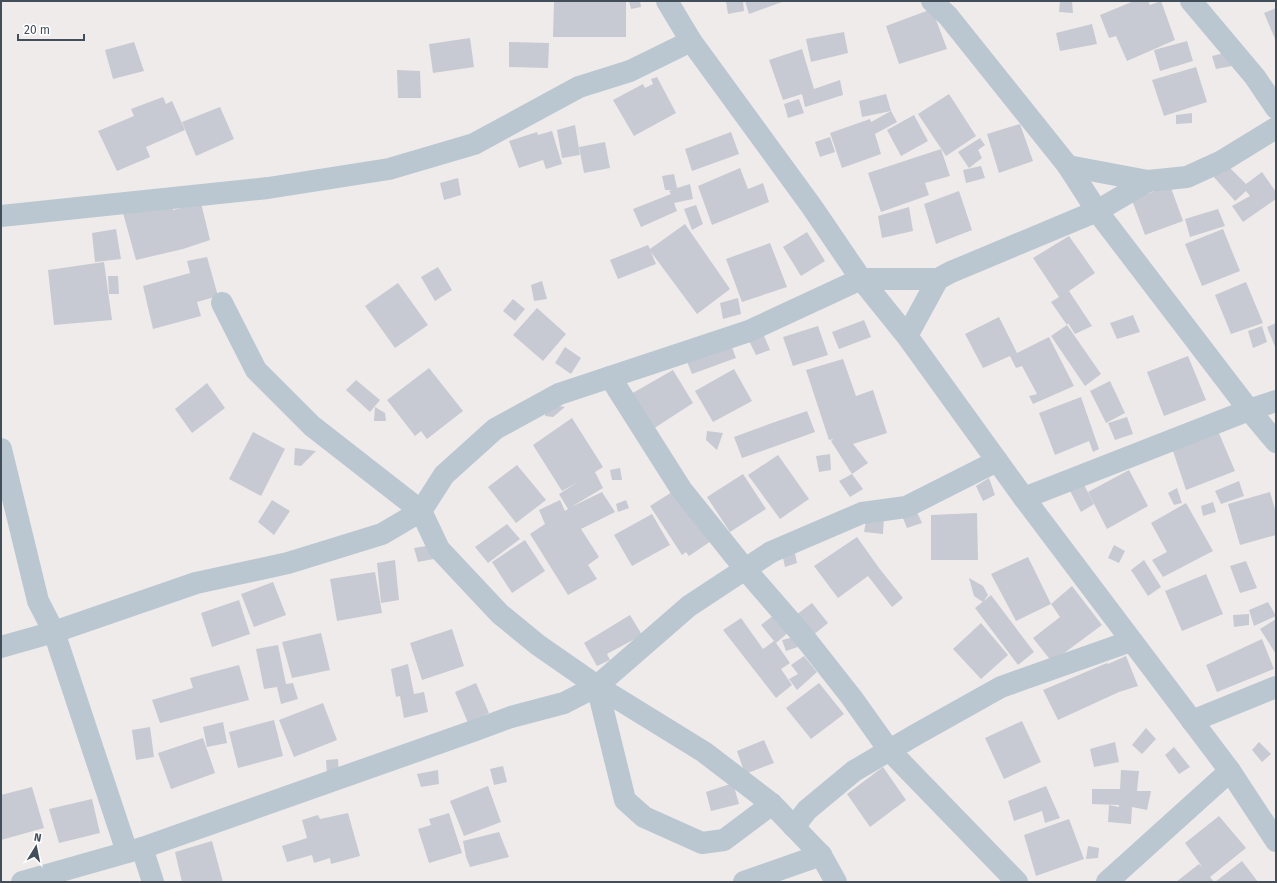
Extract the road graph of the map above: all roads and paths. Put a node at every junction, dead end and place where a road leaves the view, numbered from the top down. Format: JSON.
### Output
{"nodes":[{"id":1,"x":667,"y":1,"type":"edge"},
{"id":2,"x":932,"y":1,"type":"edge"},
{"id":3,"x":1191,"y":1,"type":"edge"},
{"id":4,"x":691,"y":41,"type":"junction"},
{"id":5,"x":1276,"y":108,"type":"edge"},
{"id":6,"x":1276,"y":128,"type":"edge"},
{"id":7,"x":1068,"y":166,"type":"junction"},
{"id":8,"x":1148,"y":181,"type":"junction"},
{"id":9,"x":1097,"y":211,"type":"junction"},
{"id":10,"x":1,"y":216,"type":"edge"},
{"id":11,"x":861,"y":279,"type":"junction"},
{"id":12,"x":938,"y":279,"type":"junction"},
{"id":13,"x":222,"y":303,"type":"dead end"},
{"id":14,"x":907,"y":336,"type":"junction"},
{"id":15,"x":610,"y":378,"type":"junction"},
{"id":16,"x":1276,"y":401,"type":"edge"},
{"id":17,"x":1249,"y":410,"type":"junction"},
{"id":18,"x":1276,"y":442,"type":"edge"},
{"id":19,"x":1,"y":449,"type":"edge"},
{"id":20,"x":997,"y":461,"type":"junction"},
{"id":21,"x":1024,"y":498,"type":"junction"},
{"id":22,"x":421,"y":511,"type":"junction"},
{"id":23,"x":745,"y":569,"type":"junction"},
{"id":24,"x":54,"y":632,"type":"junction"},
{"id":25,"x":1131,"y":641,"type":"junction"},
{"id":26,"x":1,"y":647,"type":"edge"},
{"id":27,"x":597,"y":686,"type":"junction"},
{"id":28,"x":1276,"y":687,"type":"edge"},
{"id":29,"x":1192,"y":721,"type":"junction"},
{"id":30,"x":889,"y":750,"type":"junction"},
{"id":31,"x":1230,"y":772,"type":"junction"},
{"id":32,"x":772,"y":804,"type":"junction"},
{"id":33,"x":794,"y":827,"type":"junction"},
{"id":34,"x":1276,"y":841,"type":"edge"},
{"id":35,"x":135,"y":850,"type":"junction"},
{"id":36,"x":821,"y":855,"type":"junction"},
{"id":37,"x":22,"y":882,"type":"edge"},
{"id":38,"x":153,"y":882,"type":"edge"},
{"id":39,"x":744,"y":882,"type":"edge"},
{"id":40,"x":836,"y":882,"type":"edge"},
{"id":41,"x":1017,"y":882,"type":"edge"},
{"id":42,"x":1107,"y":882,"type":"edge"}],
"edges":[{"from":1,"to":4,"type":"street"},
{"from":2,"to":7,"type":"street"},
{"from":3,"to":5,"type":"street"},
{"from":4,"to":10,"type":"street"},
{"from":4,"to":11,"type":"street"},
{"from":6,"to":8,"type":"street"},
{"from":7,"to":8,"type":"street"},
{"from":7,"to":9,"type":"street"},
{"from":8,"to":9,"type":"street"},
{"from":9,"to":12,"type":"street"},
{"from":9,"to":17,"type":"street"},
{"from":11,"to":12,"type":"street"},
{"from":11,"to":14,"type":"street"},
{"from":11,"to":15,"type":"street"},
{"from":12,"to":14,"type":"street"},
{"from":13,"to":22,"type":"street"},
{"from":14,"to":20,"type":"street"},
{"from":15,"to":22,"type":"street"},
{"from":15,"to":23,"type":"street"},
{"from":16,"to":17,"type":"street"},
{"from":17,"to":18,"type":"street"},
{"from":17,"to":21,"type":"street"},
{"from":19,"to":24,"type":"street"},
{"from":20,"to":21,"type":"street"},
{"from":20,"to":23,"type":"street"},
{"from":21,"to":25,"type":"street"},
{"from":22,"to":24,"type":"street"},
{"from":22,"to":27,"type":"street"},
{"from":23,"to":27,"type":"street"},
{"from":23,"to":30,"type":"street"},
{"from":24,"to":26,"type":"street"},
{"from":24,"to":35,"type":"street"},
{"from":25,"to":29,"type":"street"},
{"from":25,"to":30,"type":"street"},
{"from":27,"to":32,"type":"street"},
{"from":27,"to":32,"type":"street"},
{"from":27,"to":35,"type":"street"},
{"from":28,"to":29,"type":"street"},
{"from":29,"to":31,"type":"street"},
{"from":30,"to":33,"type":"street"},
{"from":30,"to":41,"type":"street"},
{"from":31,"to":34,"type":"street"},
{"from":31,"to":42,"type":"street"},
{"from":32,"to":33,"type":"street"},
{"from":33,"to":36,"type":"street"},
{"from":35,"to":37,"type":"street"},
{"from":35,"to":38,"type":"street"},
{"from":36,"to":39,"type":"street"},
{"from":36,"to":40,"type":"street"}]}
